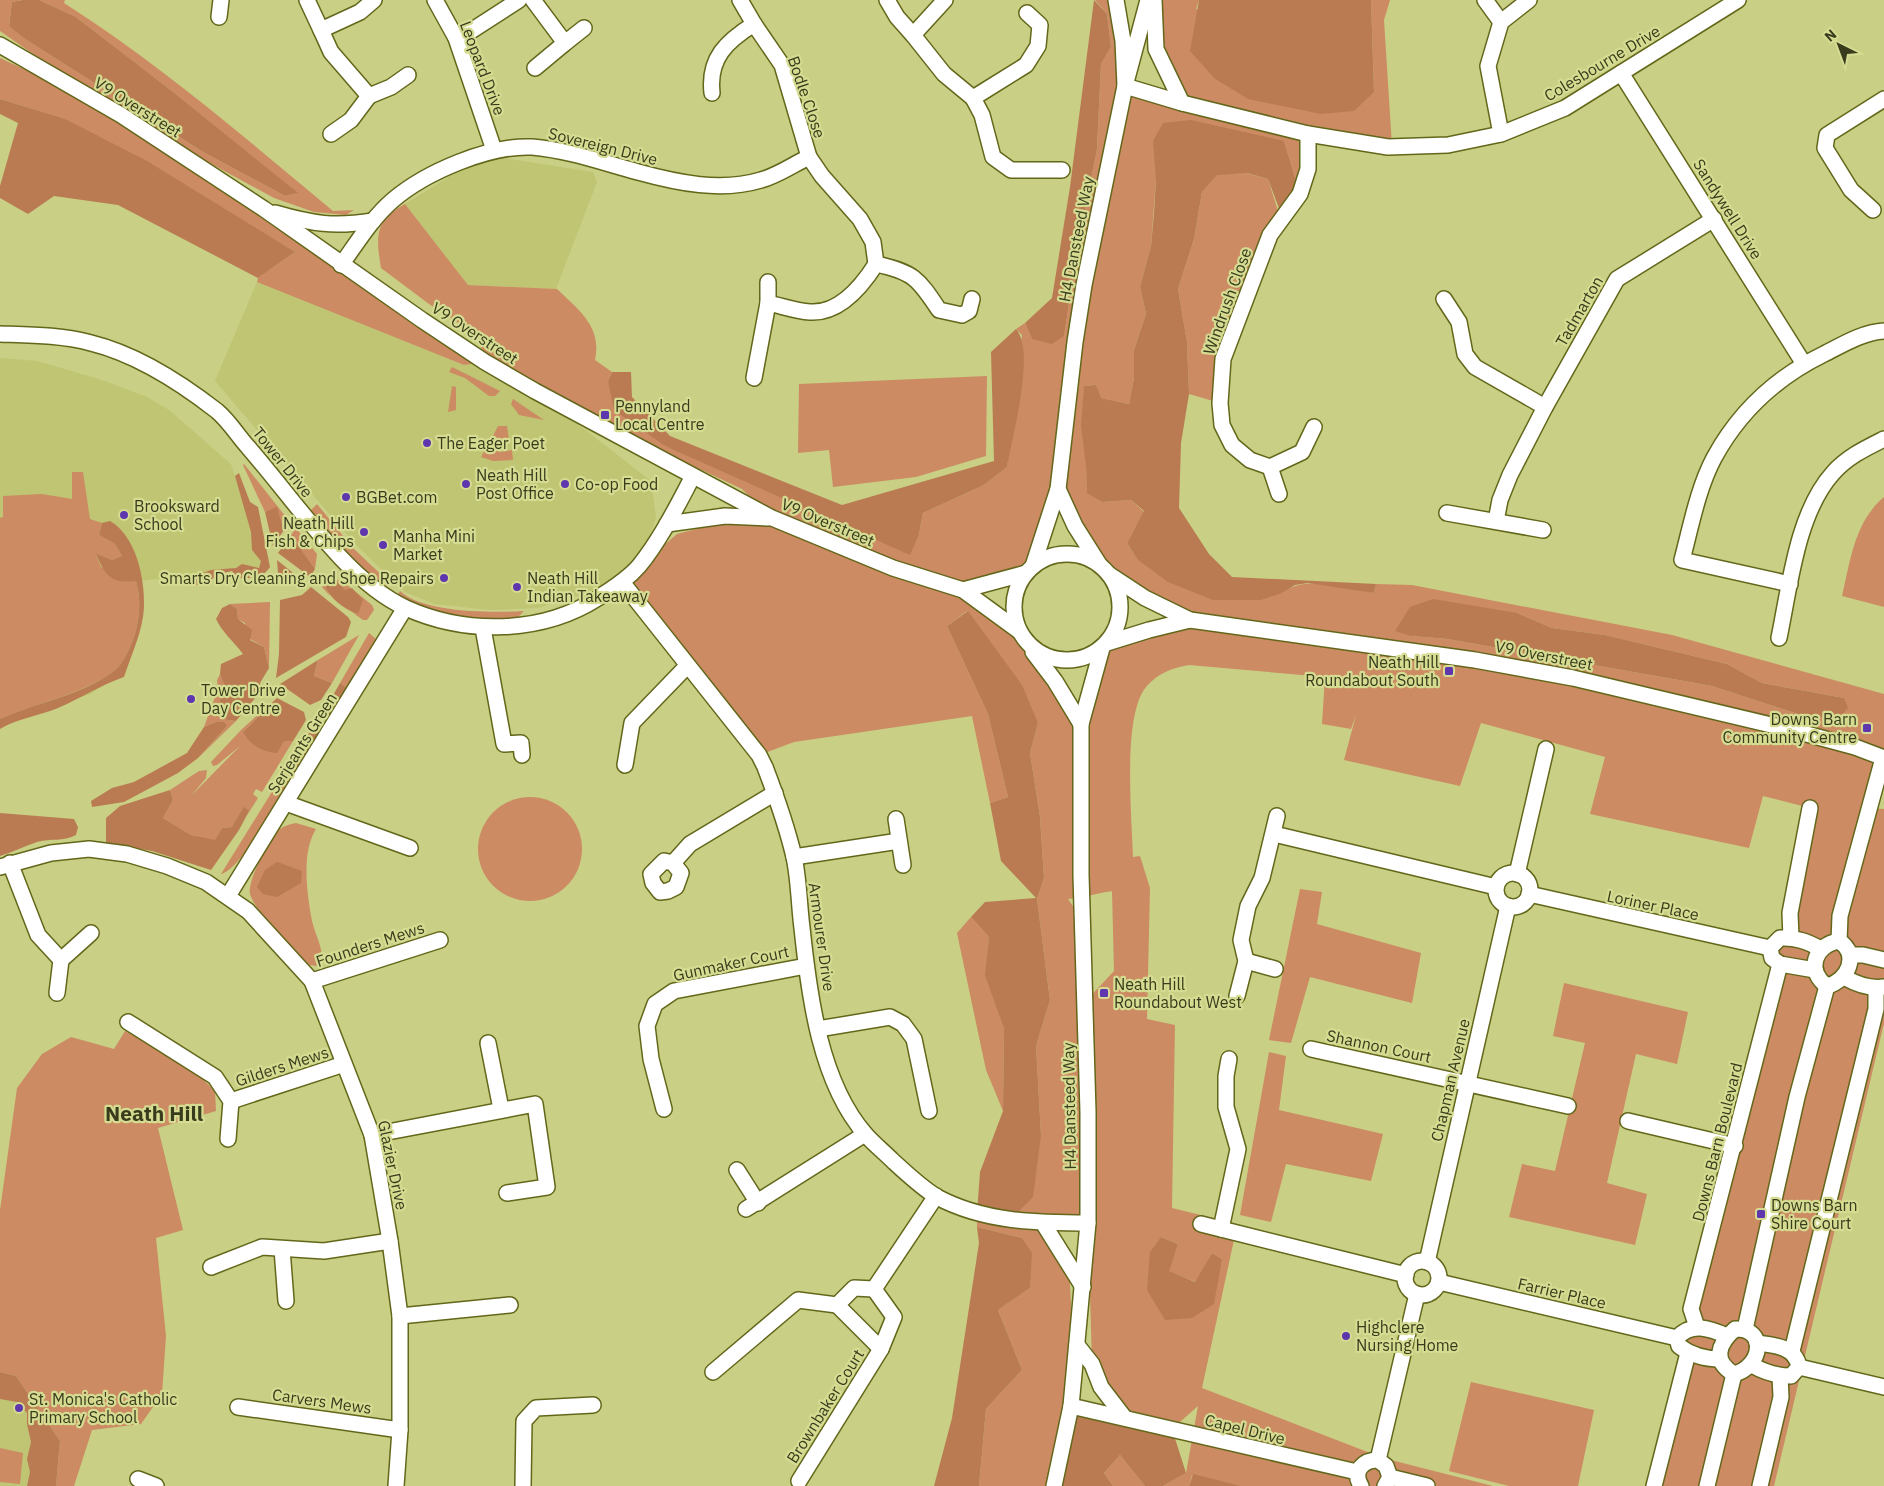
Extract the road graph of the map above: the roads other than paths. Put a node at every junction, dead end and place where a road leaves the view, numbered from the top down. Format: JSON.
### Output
{"nodes":[{"id":1,"x":221,"y":0,"type":"edge"},
{"id":2,"x":307,"y":0,"type":"edge"},
{"id":3,"x":374,"y":0,"type":"edge"},
{"id":4,"x":435,"y":0,"type":"edge"},
{"id":5,"x":519,"y":0,"type":"edge"},
{"id":6,"x":533,"y":0,"type":"edge"},
{"id":7,"x":740,"y":0,"type":"edge"},
{"id":8,"x":887,"y":0,"type":"edge"},
{"id":9,"x":945,"y":0,"type":"edge"},
{"id":10,"x":1116,"y":0,"type":"edge"},
{"id":11,"x":1148,"y":0,"type":"edge"},
{"id":12,"x":1154,"y":0,"type":"edge"},
{"id":13,"x":1485,"y":0,"type":"edge"},
{"id":14,"x":1738,"y":0,"type":"edge"},
{"id":15,"x":1527,"y":1,"type":"edge"},
{"id":16,"x":1027,"y":13,"type":"dead end"},
{"id":17,"x":219,"y":17,"type":"dead end"},
{"id":18,"x":1501,"y":22,"type":"junction"},
{"id":19,"x":754,"y":24,"type":"junction"},
{"id":20,"x":584,"y":28,"type":"dead end"},
{"id":21,"x":321,"y":30,"type":"junction"},
{"id":22,"x":912,"y":36,"type":"junction"},
{"id":23,"x":456,"y":38,"type":"junction"},
{"id":24,"x":565,"y":43,"type":"junction"},
{"id":25,"x":1,"y":46,"type":"edge"},
{"id":26,"x":535,"y":68,"type":"dead end"},
{"id":27,"x":1621,"y":73,"type":"junction"},
{"id":28,"x":408,"y":75,"type":"dead end"},
{"id":29,"x":1125,"y":86,"type":"junction"},
{"id":30,"x":712,"y":93,"type":"dead end"},
{"id":31,"x":368,"y":96,"type":"junction"},
{"id":32,"x":973,"y":98,"type":"junction"},
{"id":33,"x":1884,"y":99,"type":"edge"},
{"id":34,"x":1182,"y":103,"type":"junction"},
{"id":35,"x":331,"y":134,"type":"dead end"},
{"id":36,"x":1308,"y":134,"type":"junction"},
{"id":37,"x":1501,"y":134,"type":"junction"},
{"id":38,"x":494,"y":150,"type":"junction"},
{"id":39,"x":809,"y":157,"type":"junction"},
{"id":40,"x":1062,"y":170,"type":"dead end"},
{"id":41,"x":264,"y":209,"type":"junction"},
{"id":42,"x":1873,"y":210,"type":"dead end"},
{"id":43,"x":1714,"y":219,"type":"junction"},
{"id":44,"x":373,"y":221,"type":"junction"},
{"id":45,"x":876,"y":264,"type":"junction"},
{"id":46,"x":341,"y":265,"type":"junction"},
{"id":47,"x":768,"y":282,"type":"dead end"},
{"id":48,"x":972,"y":299,"type":"dead end"},
{"id":49,"x":1444,"y":299,"type":"dead end"},
{"id":50,"x":768,"y":303,"type":"junction"},
{"id":51,"x":1884,"y":331,"type":"edge"},
{"id":52,"x":0,"y":334,"type":"edge"},
{"id":53,"x":1804,"y":364,"type":"junction"},
{"id":54,"x":754,"y":378,"type":"dead end"},
{"id":55,"x":1545,"y":406,"type":"junction"},
{"id":56,"x":1314,"y":427,"type":"dead end"},
{"id":57,"x":1884,"y":439,"type":"edge"},
{"id":58,"x":1270,"y":467,"type":"junction"},
{"id":59,"x":693,"y":476,"type":"junction"},
{"id":60,"x":1058,"y":489,"type":"junction"},
{"id":61,"x":1279,"y":494,"type":"dead end"},
{"id":62,"x":1447,"y":513,"type":"dead end"},
{"id":63,"x":772,"y":518,"type":"junction"},
{"id":64,"x":1496,"y":521,"type":"junction"},
{"id":65,"x":667,"y":524,"type":"junction"},
{"id":66,"x":1543,"y":530,"type":"dead end"},
{"id":67,"x":1029,"y":570,"type":"junction"},
{"id":68,"x":1105,"y":570,"type":"junction"},
{"id":69,"x":622,"y":582,"type":"junction"},
{"id":70,"x":1790,"y":584,"type":"junction"},
{"id":71,"x":963,"y":590,"type":"junction"},
{"id":72,"x":405,"y":608,"type":"junction"},
{"id":73,"x":1190,"y":620,"type":"junction"},
{"id":74,"x":483,"y":628,"type":"junction"},
{"id":75,"x":1023,"y":637,"type":"junction"},
{"id":76,"x":1779,"y":638,"type":"dead end"},
{"id":77,"x":1105,"y":646,"type":"junction"},
{"id":78,"x":688,"y":666,"type":"junction"},
{"id":79,"x":1081,"y":724,"type":"junction"},
{"id":80,"x":1546,"y":749,"type":"dead end"},
{"id":81,"x":522,"y":755,"type":"dead end"},
{"id":82,"x":1884,"y":758,"type":"edge"},
{"id":83,"x":625,"y":765,"type":"dead end"},
{"id":84,"x":775,"y":794,"type":"junction"},
{"id":85,"x":286,"y":803,"type":"junction"},
{"id":86,"x":1884,"y":803,"type":"edge"},
{"id":87,"x":1810,"y":808,"type":"dead end"},
{"id":88,"x":1867,"y":812,"type":"junction"},
{"id":89,"x":1277,"y":816,"type":"dead end"},
{"id":90,"x":896,"y":819,"type":"dead end"},
{"id":91,"x":1274,"y":834,"type":"junction"},
{"id":92,"x":899,"y":841,"type":"junction"},
{"id":93,"x":410,"y":848,"type":"dead end"},
{"id":94,"x":794,"y":857,"type":"junction"},
{"id":95,"x":673,"y":863,"type":"dead end"},
{"id":96,"x":903,"y":864,"type":"dead end"},
{"id":97,"x":5,"y":865,"type":"edge"},
{"id":98,"x":1517,"y":874,"type":"junction"},
{"id":99,"x":1496,"y":887,"type":"junction"},
{"id":100,"x":1529,"y":894,"type":"junction"},
{"id":101,"x":228,"y":896,"type":"junction"},
{"id":102,"x":1508,"y":906,"type":"junction"},
{"id":103,"x":91,"y":933,"type":"dead end"},
{"id":104,"x":1791,"y":938,"type":"junction"},
{"id":105,"x":440,"y":940,"type":"dead end"},
{"id":106,"x":1839,"y":941,"type":"junction"},
{"id":107,"x":1770,"y":948,"type":"junction"},
{"id":108,"x":1822,"y":949,"type":"junction"},
{"id":109,"x":1850,"y":955,"type":"junction"},
{"id":110,"x":1884,"y":959,"type":"edge"},
{"id":111,"x":61,"y":960,"type":"junction"},
{"id":112,"x":1246,"y":961,"type":"junction"},
{"id":113,"x":1780,"y":964,"type":"junction"},
{"id":114,"x":806,"y":966,"type":"junction"},
{"id":115,"x":1275,"y":969,"type":"dead end"},
{"id":116,"x":1814,"y":970,"type":"junction"},
{"id":117,"x":1844,"y":977,"type":"junction"},
{"id":118,"x":312,"y":981,"type":"junction"},
{"id":119,"x":1827,"y":986,"type":"junction"},
{"id":120,"x":1880,"y":988,"type":"edge"},
{"id":121,"x":58,"y":993,"type":"dead end"},
{"id":122,"x":1237,"y":996,"type":"dead end"},
{"id":123,"x":128,"y":1022,"type":"dead end"},
{"id":124,"x":818,"y":1029,"type":"junction"},
{"id":125,"x":488,"y":1043,"type":"dead end"},
{"id":126,"x":1311,"y":1048,"type":"dead end"},
{"id":127,"x":1229,"y":1059,"type":"dead end"},
{"id":128,"x":344,"y":1064,"type":"junction"},
{"id":129,"x":1468,"y":1083,"type":"junction"},
{"id":130,"x":231,"y":1101,"type":"junction"},
{"id":131,"x":1568,"y":1106,"type":"dead end"},
{"id":132,"x":501,"y":1109,"type":"junction"},
{"id":133,"x":664,"y":1109,"type":"dead end"},
{"id":134,"x":929,"y":1110,"type":"dead end"},
{"id":135,"x":1628,"y":1121,"type":"dead end"},
{"id":136,"x":865,"y":1134,"type":"junction"},
{"id":137,"x":372,"y":1135,"type":"junction"},
{"id":138,"x":228,"y":1139,"type":"dead end"},
{"id":139,"x":1734,"y":1146,"type":"junction"},
{"id":140,"x":737,"y":1170,"type":"dead end"},
{"id":141,"x":507,"y":1193,"type":"dead end"},
{"id":142,"x":936,"y":1196,"type":"junction"},
{"id":143,"x":1043,"y":1223,"type":"junction"},
{"id":144,"x":1088,"y":1223,"type":"junction"},
{"id":145,"x":1202,"y":1224,"type":"dead end"},
{"id":146,"x":1221,"y":1229,"type":"junction"},
{"id":147,"x":390,"y":1241,"type":"junction"},
{"id":148,"x":282,"y":1249,"type":"junction"},
{"id":149,"x":1427,"y":1262,"type":"junction"},
{"id":150,"x":212,"y":1267,"type":"dead end"},
{"id":151,"x":1406,"y":1274,"type":"junction"},
{"id":152,"x":1439,"y":1282,"type":"junction"},
{"id":153,"x":1083,"y":1287,"type":"junction"},
{"id":154,"x":874,"y":1289,"type":"junction"},
{"id":155,"x":1417,"y":1294,"type":"junction"},
{"id":156,"x":286,"y":1300,"type":"dead end"},
{"id":157,"x":510,"y":1304,"type":"dead end"},
{"id":158,"x":836,"y":1305,"type":"junction"},
{"id":159,"x":400,"y":1316,"type":"junction"},
{"id":160,"x":1697,"y":1327,"type":"junction"},
{"id":161,"x":1745,"y":1329,"type":"junction"},
{"id":162,"x":1727,"y":1336,"type":"junction"},
{"id":163,"x":1677,"y":1338,"type":"junction"},
{"id":164,"x":1757,"y":1343,"type":"junction"},
{"id":165,"x":1077,"y":1344,"type":"junction"},
{"id":166,"x":881,"y":1349,"type":"junction"},
{"id":167,"x":1792,"y":1351,"type":"junction"},
{"id":168,"x":1688,"y":1352,"type":"junction"},
{"id":169,"x":1720,"y":1359,"type":"junction"},
{"id":170,"x":1752,"y":1365,"type":"junction"},
{"id":171,"x":1799,"y":1367,"type":"junction"},
{"id":172,"x":713,"y":1372,"type":"dead end"},
{"id":173,"x":1734,"y":1374,"type":"junction"},
{"id":174,"x":1780,"y":1376,"type":"junction"},
{"id":175,"x":1884,"y":1387,"type":"edge"},
{"id":176,"x":593,"y":1405,"type":"dead end"},
{"id":177,"x":1071,"y":1406,"type":"junction"},
{"id":178,"x":238,"y":1407,"type":"dead end"},
{"id":179,"x":1124,"y":1417,"type":"junction"},
{"id":180,"x":400,"y":1430,"type":"junction"},
{"id":181,"x":1378,"y":1460,"type":"junction"},
{"id":182,"x":138,"y":1479,"type":"dead end"},
{"id":183,"x":1359,"y":1479,"type":"edge"},
{"id":184,"x":799,"y":1481,"type":"dead end"},
{"id":185,"x":1388,"y":1481,"type":"edge"},
{"id":186,"x":156,"y":1486,"type":"edge"},
{"id":187,"x":396,"y":1486,"type":"edge"},
{"id":188,"x":523,"y":1486,"type":"edge"},
{"id":189,"x":1054,"y":1486,"type":"edge"},
{"id":190,"x":1427,"y":1486,"type":"edge"},
{"id":191,"x":1654,"y":1486,"type":"edge"},
{"id":192,"x":1707,"y":1486,"type":"edge"},
{"id":193,"x":1760,"y":1486,"type":"edge"}],
"edges":[{"from":1,"to":17,"type":"street"},
{"from":2,"to":21,"type":"street"},
{"from":3,"to":21,"type":"street"},
{"from":4,"to":23,"type":"street","name":"Leopard Drive"},
{"from":5,"to":23,"type":"street"},
{"from":6,"to":24,"type":"street"},
{"from":7,"to":19,"type":"street","name":"Bodle Close"},
{"from":8,"to":22,"type":"street"},
{"from":9,"to":22,"type":"street"},
{"from":10,"to":29,"type":"street"},
{"from":11,"to":29,"type":"street","name":"H4 Dansteed Way"},
{"from":12,"to":34,"type":"street"},
{"from":13,"to":18,"type":"street"},
{"from":14,"to":27,"type":"street","name":"Colesbourne Drive"},
{"from":15,"to":18,"type":"street"},
{"from":16,"to":32,"type":"street"},
{"from":18,"to":37,"type":"street"},
{"from":19,"to":30,"type":"street"},
{"from":19,"to":39,"type":"street","name":"Bodle Close"},
{"from":20,"to":24,"type":"street"},
{"from":21,"to":31,"type":"street"},
{"from":22,"to":32,"type":"street"},
{"from":23,"to":38,"type":"street","name":"Leopard Drive"},
{"from":24,"to":26,"type":"street"},
{"from":25,"to":41,"type":"street","name":"V9 Overstreet"},
{"from":27,"to":37,"type":"street","name":"Colesbourne Drive"},
{"from":27,"to":43,"type":"street","name":"Sandywell Drive"},
{"from":28,"to":31,"type":"street"},
{"from":29,"to":34,"type":"street","name":"Colesbourne Drive"},
{"from":29,"to":60,"type":"street","name":"H4 Dansteed Way"},
{"from":31,"to":35,"type":"street"},
{"from":32,"to":40,"type":"street"},
{"from":33,"to":42,"type":"street"},
{"from":34,"to":36,"type":"street","name":"Colesbourne Drive"},
{"from":36,"to":37,"type":"street","name":"Colesbourne Drive"},
{"from":36,"to":58,"type":"street","name":"Windrush Close"},
{"from":38,"to":39,"type":"street","name":"Sovereign Drive"},
{"from":38,"to":44,"type":"street","name":"Sovereign Drive"},
{"from":39,"to":45,"type":"street","name":"Bodle Close"},
{"from":41,"to":44,"type":"street"},
{"from":41,"to":46,"type":"street","name":"V9 Overstreet"},
{"from":43,"to":53,"type":"street","name":"Sandywell Drive"},
{"from":43,"to":55,"type":"street","name":"Tadmarton"},
{"from":44,"to":46,"type":"street","name":"Sovereign Drive"},
{"from":45,"to":48,"type":"street"},
{"from":45,"to":50,"type":"street"},
{"from":46,"to":59,"type":"street","name":"V9 Overstreet"},
{"from":47,"to":50,"type":"street"},
{"from":49,"to":55,"type":"street"},
{"from":50,"to":54,"type":"street"},
{"from":51,"to":53,"type":"street"},
{"from":52,"to":72,"type":"street","name":"Tower Drive"},
{"from":53,"to":70,"type":"street"},
{"from":55,"to":64,"type":"street","name":"Tadmarton"},
{"from":56,"to":58,"type":"street"},
{"from":57,"to":70,"type":"street"},
{"from":58,"to":61,"type":"street"},
{"from":59,"to":63,"type":"street","name":"V9 Overstreet"},
{"from":59,"to":65,"type":"street","name":"Tower Drive"},
{"from":60,"to":67,"type":"street","name":"H4 Dansteed Way"},
{"from":60,"to":68,"type":"street"},
{"from":62,"to":64,"type":"street"},
{"from":63,"to":65,"type":"street"},
{"from":63,"to":71,"type":"street","name":"V9 Overstreet"},
{"from":64,"to":66,"type":"street"},
{"from":65,"to":69,"type":"street","name":"Tower Drive"},
{"from":67,"to":68,"type":"street"},
{"from":67,"to":71,"type":"street"},
{"from":67,"to":75,"type":"street"},
{"from":68,"to":73,"type":"street","name":"V9 Overstreet"},
{"from":68,"to":77,"type":"street"},
{"from":69,"to":74,"type":"street","name":"Tower Drive"},
{"from":69,"to":78,"type":"street","name":"Armourer Drive"},
{"from":70,"to":76,"type":"street"},
{"from":71,"to":75,"type":"street","name":"V9 Overstreet"},
{"from":72,"to":74,"type":"street","name":"Tower Drive"},
{"from":72,"to":85,"type":"street","name":"Serjeants Green"},
{"from":73,"to":77,"type":"street","name":"V9 Overstreet"},
{"from":73,"to":82,"type":"street","name":"V9 Overstreet"},
{"from":74,"to":81,"type":"street"},
{"from":75,"to":77,"type":"street"},
{"from":75,"to":79,"type":"street"},
{"from":77,"to":79,"type":"street","name":"H4 Dansteed Way"},
{"from":78,"to":83,"type":"street"},
{"from":78,"to":84,"type":"street","name":"Armourer Drive"},
{"from":79,"to":144,"type":"street","name":"H4 Dansteed Way"},
{"from":80,"to":98,"type":"street"},
{"from":82,"to":88,"type":"street"},
{"from":84,"to":94,"type":"street","name":"Armourer Drive"},
{"from":84,"to":95,"type":"street"},
{"from":85,"to":93,"type":"street"},
{"from":85,"to":101,"type":"street","name":"Serjeants Green"},
{"from":86,"to":88,"type":"street"},
{"from":87,"to":104,"type":"street"},
{"from":88,"to":106,"type":"street"},
{"from":89,"to":91,"type":"street"},
{"from":90,"to":92,"type":"street"},
{"from":91,"to":99,"type":"street"},
{"from":91,"to":112,"type":"street"},
{"from":92,"to":94,"type":"street"},
{"from":92,"to":96,"type":"street"},
{"from":94,"to":114,"type":"street","name":"Armourer Drive"},
{"from":97,"to":101,"type":"street","name":"Glazier Drive"},
{"from":97,"to":111,"type":"street"},
{"from":98,"to":99,"type":"street"},
{"from":98,"to":100,"type":"street"},
{"from":99,"to":102,"type":"street"},
{"from":100,"to":102,"type":"street"},
{"from":100,"to":107,"type":"street","name":"Loriner Place"},
{"from":101,"to":118,"type":"street","name":"Glazier Drive"},
{"from":102,"to":129,"type":"street","name":"Chapman Avenue"},
{"from":103,"to":111,"type":"street"},
{"from":104,"to":107,"type":"street"},
{"from":104,"to":108,"type":"street"},
{"from":105,"to":118,"type":"street","name":"Founders Mews"},
{"from":106,"to":108,"type":"street"},
{"from":106,"to":109,"type":"street"},
{"from":107,"to":113,"type":"street"},
{"from":108,"to":116,"type":"street"},
{"from":109,"to":110,"type":"street"},
{"from":109,"to":117,"type":"street"},
{"from":111,"to":121,"type":"street"},
{"from":112,"to":115,"type":"street"},
{"from":112,"to":122,"type":"street"},
{"from":113,"to":116,"type":"street"},
{"from":113,"to":139,"type":"street","name":"Downs Barn Boulevard"},
{"from":114,"to":124,"type":"street","name":"Armourer Drive"},
{"from":114,"to":133,"type":"street","name":"Gunmaker Court"},
{"from":116,"to":119,"type":"street"},
{"from":117,"to":119,"type":"street"},
{"from":117,"to":120,"type":"street"},
{"from":118,"to":128,"type":"street","name":"Glazier Drive"},
{"from":119,"to":161,"type":"street"},
{"from":120,"to":167,"type":"street"},
{"from":123,"to":130,"type":"street","name":"Gilders Mews"},
{"from":124,"to":134,"type":"street"},
{"from":124,"to":136,"type":"street","name":"Armourer Drive"},
{"from":125,"to":132,"type":"street"},
{"from":126,"to":129,"type":"street","name":"Shannon Court"},
{"from":127,"to":146,"type":"street"},
{"from":128,"to":130,"type":"street","name":"Gilders Mews"},
{"from":128,"to":137,"type":"street","name":"Glazier Drive"},
{"from":129,"to":131,"type":"street","name":"Shannon Court"},
{"from":129,"to":149,"type":"street","name":"Chapman Avenue"},
{"from":130,"to":138,"type":"street","name":"Gilders Mews"},
{"from":132,"to":137,"type":"street"},
{"from":132,"to":141,"type":"street"},
{"from":135,"to":139,"type":"street"},
{"from":136,"to":140,"type":"street"},
{"from":136,"to":142,"type":"street","name":"Armourer Drive"},
{"from":137,"to":147,"type":"street","name":"Glazier Drive"},
{"from":139,"to":160,"type":"street","name":"Downs Barn Boulevard"},
{"from":142,"to":143,"type":"street","name":"Armourer Drive"},
{"from":142,"to":154,"type":"street"},
{"from":143,"to":144,"type":"street","name":"Armourer Drive"},
{"from":143,"to":153,"type":"street"},
{"from":144,"to":153,"type":"street","name":"H4 Dansteed Way"},
{"from":145,"to":146,"type":"street"},
{"from":146,"to":151,"type":"street"},
{"from":147,"to":148,"type":"street"},
{"from":147,"to":159,"type":"street","name":"Glazier Drive"},
{"from":148,"to":150,"type":"street"},
{"from":148,"to":156,"type":"street"},
{"from":149,"to":151,"type":"street"},
{"from":149,"to":152,"type":"street"},
{"from":151,"to":155,"type":"street"},
{"from":152,"to":155,"type":"street"},
{"from":152,"to":163,"type":"street","name":"Farrier Place"},
{"from":153,"to":165,"type":"street","name":"H4 Dansteed Way"},
{"from":154,"to":158,"type":"street"},
{"from":154,"to":166,"type":"street","name":"Brownbaker Court"},
{"from":155,"to":181,"type":"street"},
{"from":157,"to":159,"type":"street"},
{"from":158,"to":166,"type":"street","name":"Brownbaker Court"},
{"from":158,"to":172,"type":"street"},
{"from":159,"to":180,"type":"street","name":"Glazier Drive"},
{"from":160,"to":162,"type":"street"},
{"from":160,"to":163,"type":"street"},
{"from":161,"to":162,"type":"street"},
{"from":161,"to":164,"type":"street"},
{"from":162,"to":169,"type":"street"},
{"from":163,"to":168,"type":"street"},
{"from":164,"to":167,"type":"street"},
{"from":164,"to":170,"type":"street"},
{"from":165,"to":177,"type":"street","name":"H4 Dansteed Way"},
{"from":165,"to":179,"type":"street"},
{"from":166,"to":184,"type":"street","name":"Brownbaker Court"},
{"from":167,"to":171,"type":"street"},
{"from":168,"to":169,"type":"street"},
{"from":168,"to":191,"type":"street"},
{"from":169,"to":173,"type":"street"},
{"from":170,"to":173,"type":"street"},
{"from":170,"to":174,"type":"street"},
{"from":171,"to":174,"type":"street"},
{"from":171,"to":175,"type":"street"},
{"from":173,"to":192,"type":"street"},
{"from":174,"to":193,"type":"street"},
{"from":176,"to":188,"type":"street"},
{"from":177,"to":179,"type":"street","name":"Capel Drive"},
{"from":177,"to":189,"type":"street","name":"H4 Dansteed Way"},
{"from":178,"to":180,"type":"street","name":"Carvers Mews"},
{"from":179,"to":183,"type":"street","name":"Capel Drive"},
{"from":180,"to":187,"type":"street","name":"Glazier Drive"},
{"from":181,"to":183,"type":"street"},
{"from":181,"to":185,"type":"street"},
{"from":182,"to":186,"type":"street"},
{"from":185,"to":190,"type":"street"}]}
